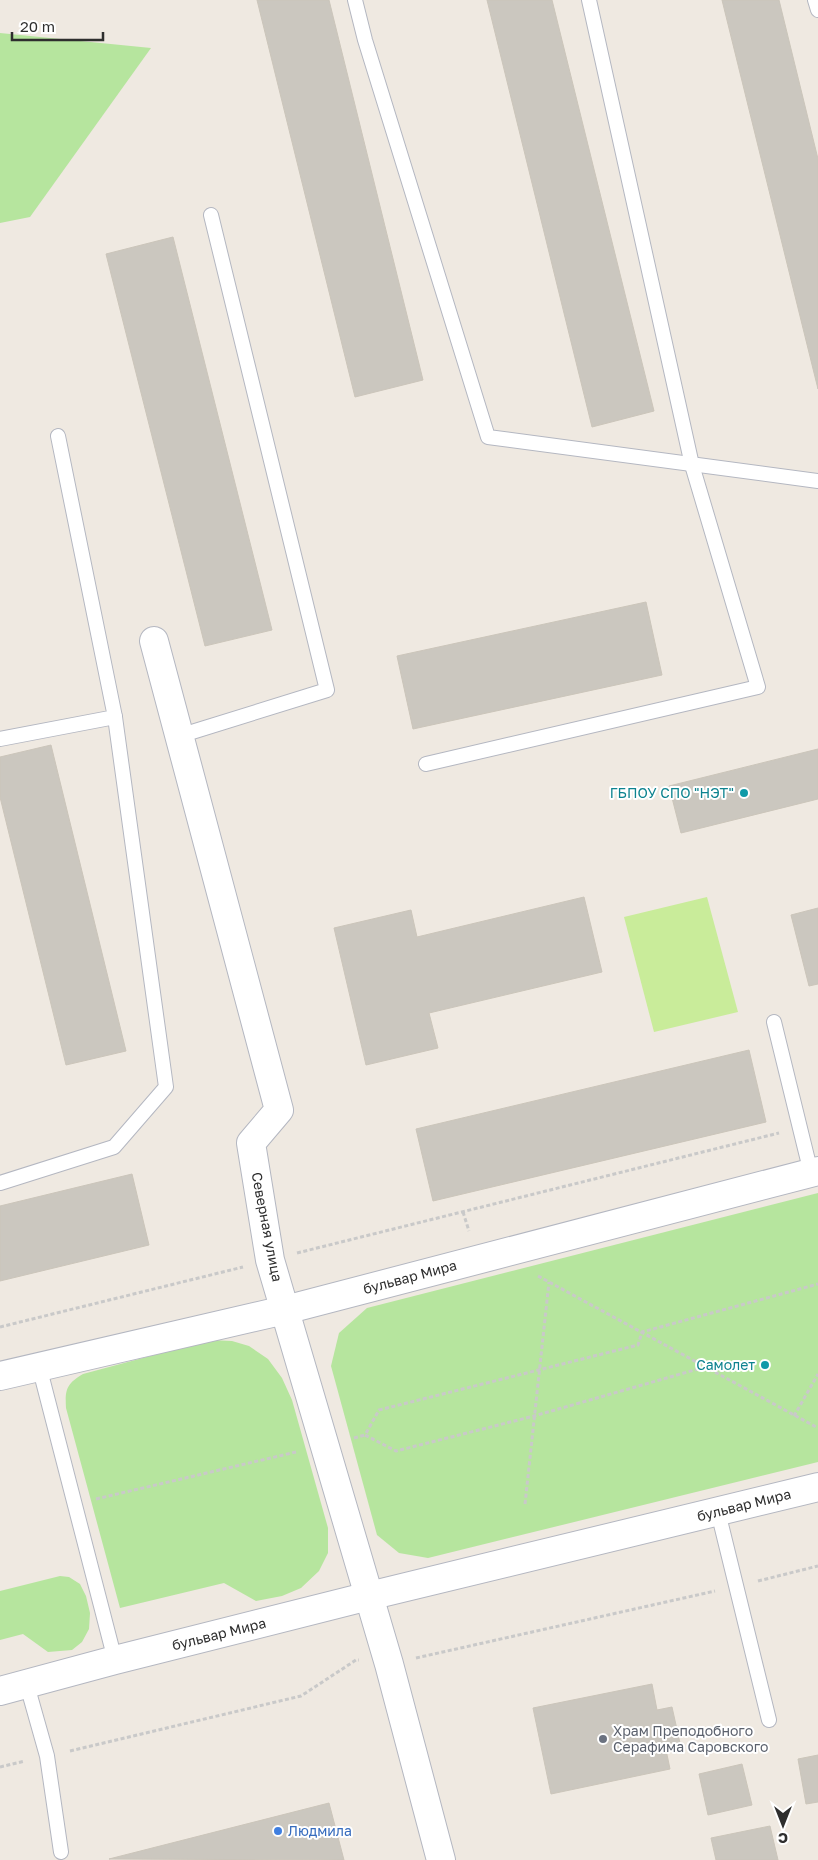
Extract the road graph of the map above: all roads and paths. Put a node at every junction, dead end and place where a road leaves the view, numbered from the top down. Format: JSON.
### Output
{"nodes":[{"id":1,"x":355,"y":0,"type":"edge"},
{"id":2,"x":589,"y":0,"type":"edge"},
{"id":3,"x":815,"y":0,"type":"edge"},
{"id":4,"x":818,"y":10,"type":"edge"},
{"id":5,"x":211,"y":216,"type":"dead end"},
{"id":6,"x":58,"y":436,"type":"dead end"},
{"id":7,"x":692,"y":465,"type":"junction"},
{"id":8,"x":818,"y":481,"type":"edge"},
{"id":9,"x":154,"y":641,"type":"dead end"},
{"id":10,"x":115,"y":716,"type":"junction"},
{"id":11,"x":179,"y":736,"type":"junction"},
{"id":12,"x":0,"y":739,"type":"edge"},
{"id":13,"x":426,"y":764,"type":"dead end"},
{"id":14,"x":774,"y":1022,"type":"dead end"},
{"id":15,"x":800,"y":1127,"type":"junction"},
{"id":16,"x":814,"y":1172,"type":"edge"},
{"id":17,"x":0,"y":1183,"type":"edge"},
{"id":18,"x":463,"y":1212,"type":"junction"},
{"id":19,"x":499,"y":1254,"type":"junction"},
{"id":20,"x":270,"y":1260,"type":"junction"},
{"id":21,"x":548,"y":1282,"type":"junction"},
{"id":22,"x":818,"y":1284,"type":"edge"},
{"id":23,"x":285,"y":1310,"type":"junction"},
{"id":24,"x":0,"y":1327,"type":"edge"},
{"id":25,"x":642,"y":1332,"type":"junction"},
{"id":26,"x":38,"y":1366,"type":"junction"},
{"id":27,"x":706,"y":1367,"type":"junction"},
{"id":28,"x":539,"y":1371,"type":"junction"},
{"id":29,"x":818,"y":1374,"type":"edge"},
{"id":30,"x":0,"y":1376,"type":"edge"},
{"id":31,"x":534,"y":1416,"type":"junction"},
{"id":32,"x":794,"y":1416,"type":"junction"},
{"id":33,"x":818,"y":1428,"type":"edge"},
{"id":34,"x":365,"y":1435,"type":"junction"},
{"id":35,"x":324,"y":1445,"type":"junction"},
{"id":36,"x":818,"y":1487,"type":"edge"},
{"id":37,"x":74,"y":1504,"type":"junction"},
{"id":38,"x":525,"y":1504,"type":"dead end"},
{"id":39,"x":718,"y":1512,"type":"junction"},
{"id":40,"x":369,"y":1596,"type":"junction"},
{"id":41,"x":115,"y":1660,"type":"junction"},
{"id":42,"x":27,"y":1685,"type":"junction"},
{"id":43,"x":0,"y":1691,"type":"edge"},
{"id":44,"x":769,"y":1720,"type":"dead end"},
{"id":45,"x":61,"y":1852,"type":"dead end"},
{"id":46,"x":441,"y":1860,"type":"edge"}],
"edges":[{"from":1,"to":7,"type":"lane"},
{"from":2,"to":7,"type":"lane"},
{"from":3,"to":4,"type":"lane"},
{"from":5,"to":11,"type":"lane"},
{"from":6,"to":10,"type":"lane"},
{"from":7,"to":8,"type":"lane"},
{"from":7,"to":13,"type":"lane"},
{"from":9,"to":11,"type":"street"},
{"from":10,"to":12,"type":"lane"},
{"from":10,"to":17,"type":"lane"},
{"from":11,"to":20,"type":"street","name":"Северная улица"},
{"from":14,"to":15,"type":"lane"},
{"from":15,"to":16,"type":"lane"},
{"from":15,"to":18,"type":"path"},
{"from":16,"to":19,"type":"street","name":"бульвар Мира"},
{"from":18,"to":19,"type":"path"},
{"from":18,"to":20,"type":"path"},
{"from":19,"to":21,"type":"path"},
{"from":19,"to":23,"type":"street","name":"бульвар Мира"},
{"from":20,"to":23,"type":"street","name":"Северная улица"},
{"from":20,"to":24,"type":"path"},
{"from":21,"to":25,"type":"path"},
{"from":21,"to":28,"type":"path"},
{"from":22,"to":25,"type":"path"},
{"from":23,"to":26,"type":"street","name":"бульвар Мира"},
{"from":23,"to":35,"type":"street","name":"Северная улица"},
{"from":25,"to":27,"type":"path"},
{"from":25,"to":28,"type":"path"},
{"from":26,"to":30,"type":"street","name":"бульвар Мира"},
{"from":26,"to":37,"type":"lane"},
{"from":27,"to":31,"type":"path"},
{"from":27,"to":32,"type":"path"},
{"from":28,"to":31,"type":"path"},
{"from":28,"to":34,"type":"path"},
{"from":29,"to":32,"type":"path"},
{"from":31,"to":34,"type":"path"},
{"from":31,"to":38,"type":"path"},
{"from":32,"to":33,"type":"path"},
{"from":34,"to":35,"type":"path"},
{"from":35,"to":37,"type":"path"},
{"from":35,"to":40,"type":"street","name":"Северная улица"},
{"from":36,"to":39,"type":"street","name":"бульвар Мира"},
{"from":37,"to":41,"type":"lane"},
{"from":39,"to":40,"type":"street","name":"бульвар Мира"},
{"from":39,"to":44,"type":"lane"},
{"from":40,"to":41,"type":"street","name":"бульвар Мира"},
{"from":40,"to":46,"type":"street","name":"Северная улица"},
{"from":41,"to":42,"type":"street","name":"бульвар Мира"},
{"from":42,"to":43,"type":"street","name":"бульвар Мира"},
{"from":42,"to":45,"type":"lane"}]}
